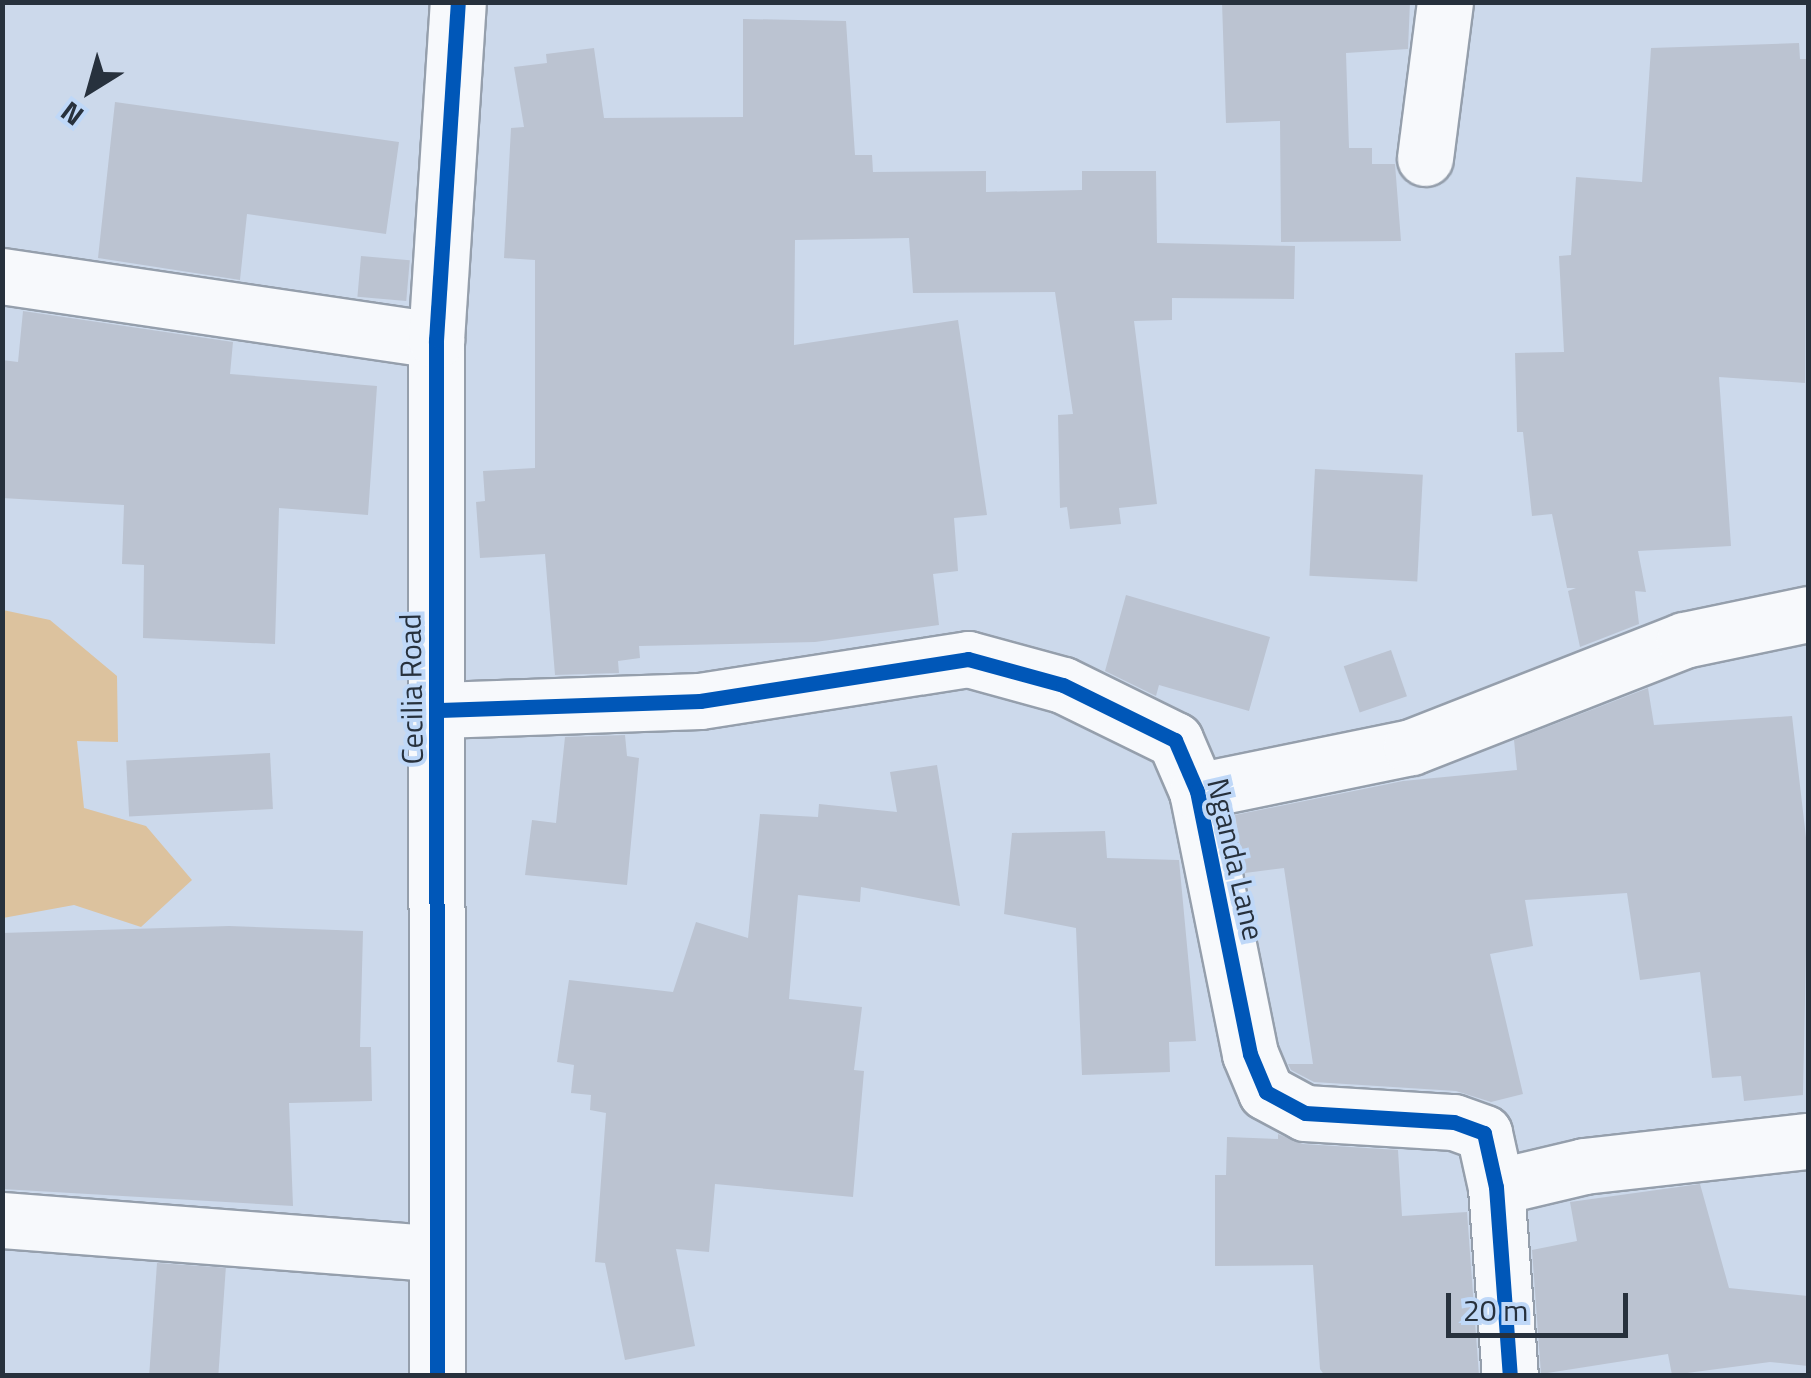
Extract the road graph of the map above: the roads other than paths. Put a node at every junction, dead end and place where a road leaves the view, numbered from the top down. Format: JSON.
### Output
{"nodes":[{"id":1,"x":458,"y":2,"type":"edge"},
{"id":2,"x":1445,"y":2,"type":"edge"},
{"id":3,"x":1425,"y":158,"type":"dead end"},
{"id":4,"x":2,"y":276,"type":"edge"},
{"id":5,"x":436,"y":340,"type":"junction"},
{"id":6,"x":1808,"y":614,"type":"edge"},
{"id":7,"x":440,"y":710,"type":"junction"},
{"id":8,"x":1197,"y":791,"type":"junction"},
{"id":9,"x":1808,"y":1141,"type":"edge"},
{"id":10,"x":1496,"y":1188,"type":"junction"},
{"id":11,"x":2,"y":1220,"type":"edge"},
{"id":12,"x":434,"y":1253,"type":"junction"},
{"id":13,"x":437,"y":1376,"type":"edge"},
{"id":14,"x":1510,"y":1376,"type":"edge"}],
"edges":[{"from":1,"to":5,"type":"street","name":"Cecilia Road"},
{"from":2,"to":3,"type":"street"},
{"from":4,"to":5,"type":"street"},
{"from":5,"to":7,"type":"street","name":"Cecilia Road"},
{"from":6,"to":8,"type":"street"},
{"from":7,"to":8,"type":"street","name":"Nganda Lane"},
{"from":7,"to":12,"type":"street","name":"Cecilia Road"},
{"from":8,"to":10,"type":"street","name":"Nganda Lane"},
{"from":9,"to":10,"type":"street"},
{"from":10,"to":14,"type":"street","name":"Nganda Lane"},
{"from":11,"to":12,"type":"street"},
{"from":12,"to":13,"type":"street","name":"Cecilia Road"}]}
